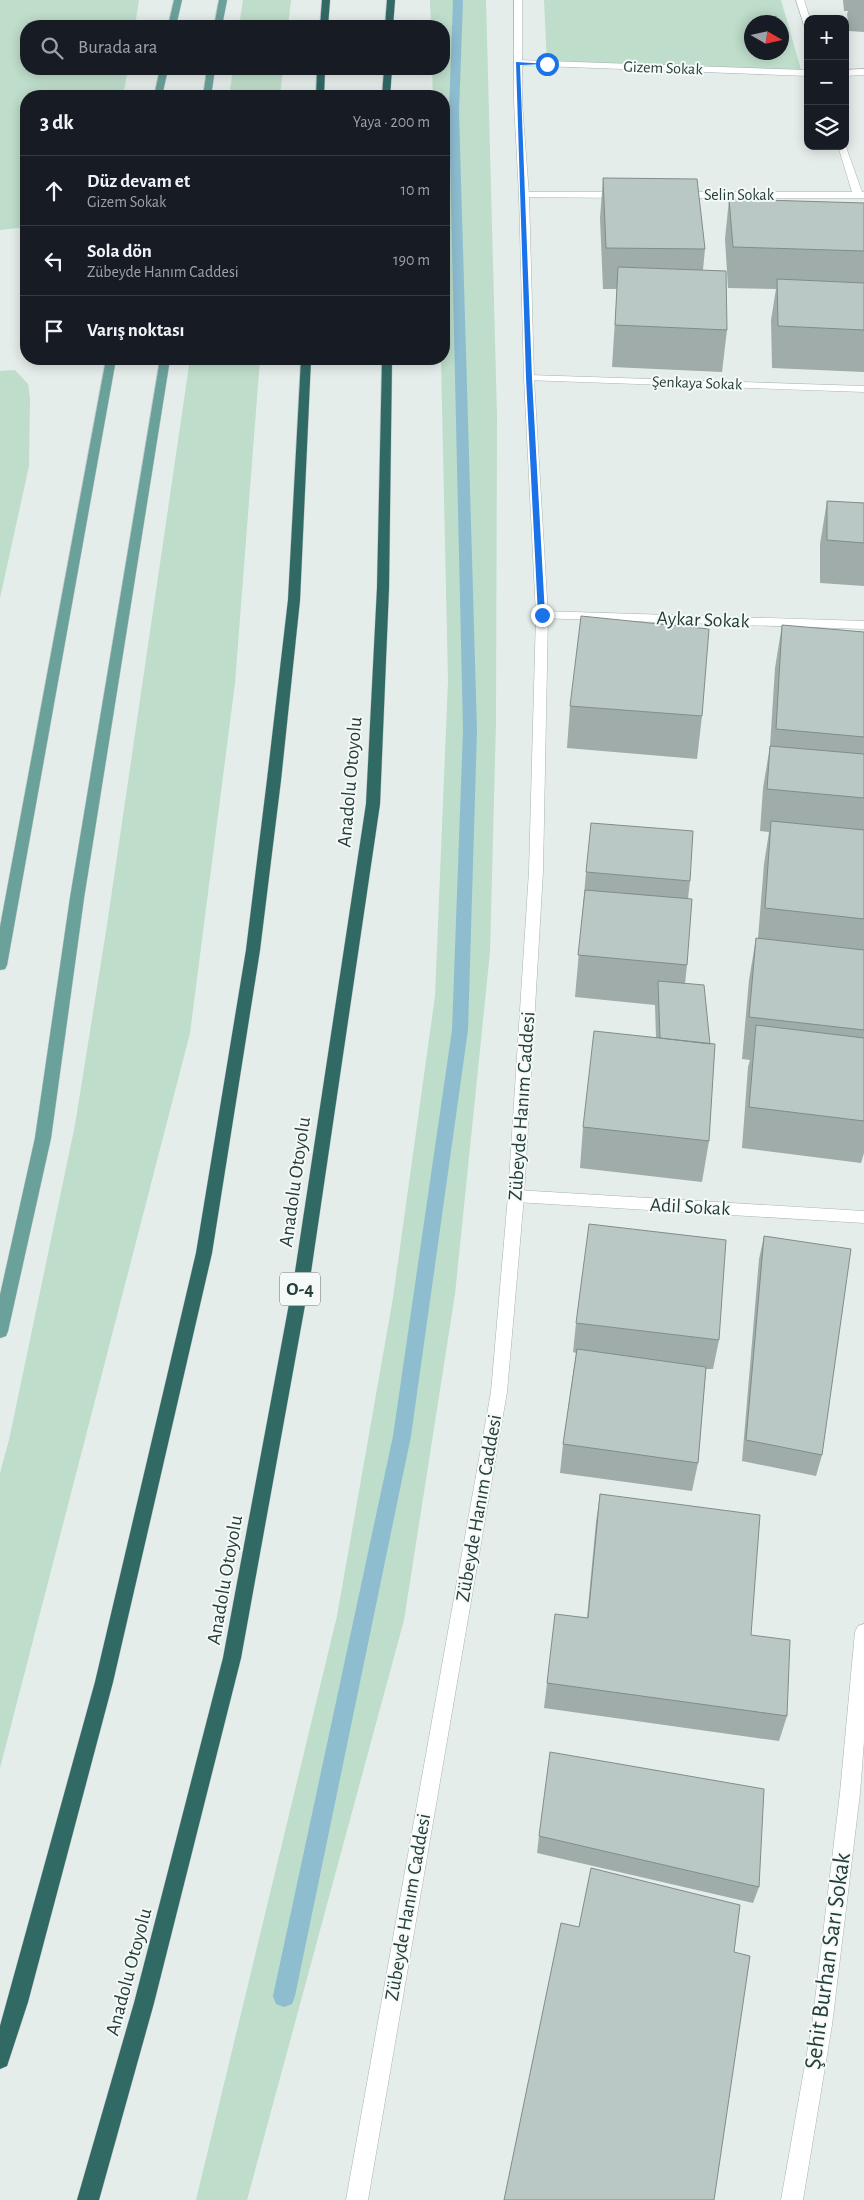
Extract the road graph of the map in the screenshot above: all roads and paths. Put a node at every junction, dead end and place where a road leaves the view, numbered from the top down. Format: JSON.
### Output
{"nodes":[{"id":1,"x":178,"y":0,"type":"edge"},
{"id":2,"x":223,"y":0,"type":"edge"},
{"id":3,"x":326,"y":0,"type":"edge"},
{"id":4,"x":390,"y":0,"type":"edge"},
{"id":5,"x":518,"y":0,"type":"edge"},
{"id":6,"x":800,"y":0,"type":"edge"},
{"id":7,"x":805,"y":15,"type":"edge"},
{"id":8,"x":173,"y":20,"type":"edge"},
{"id":9,"x":219,"y":20,"type":"edge"},
{"id":10,"x":324,"y":20,"type":"edge"},
{"id":11,"x":389,"y":20,"type":"edge"},
{"id":12,"x":518,"y":63,"type":"junction"},
{"id":13,"x":864,"y":72,"type":"edge"},
{"id":14,"x":804,"y":73,"type":"edge"},
{"id":15,"x":849,"y":73,"type":"edge"},
{"id":16,"x":163,"y":75,"type":"edge"},
{"id":17,"x":210,"y":75,"type":"edge"},
{"id":18,"x":321,"y":75,"type":"edge"},
{"id":19,"x":388,"y":75,"type":"edge"},
{"id":20,"x":159,"y":90,"type":"edge"},
{"id":21,"x":208,"y":90,"type":"edge"},
{"id":22,"x":320,"y":90,"type":"edge"},
{"id":23,"x":386,"y":90,"type":"edge"},
{"id":24,"x":845,"y":150,"type":"edge"},
{"id":25,"x":524,"y":194,"type":"junction"},
{"id":26,"x":632,"y":195,"type":"edge"},
{"id":27,"x":671,"y":195,"type":"edge"},
{"id":28,"x":861,"y":195,"type":"edge"},
{"id":29,"x":110,"y":365,"type":"edge"},
{"id":30,"x":164,"y":365,"type":"edge"},
{"id":31,"x":306,"y":365,"type":"edge"},
{"id":32,"x":387,"y":365,"type":"edge"},
{"id":33,"x":529,"y":378,"type":"junction"},
{"id":34,"x":864,"y":389,"type":"edge"},
{"id":35,"x":542,"y":615,"type":"junction"},
{"id":36,"x":864,"y":625,"type":"edge"},
{"id":37,"x":0,"y":965,"type":"edge"},
{"id":38,"x":516,"y":1196,"type":"junction"},
{"id":39,"x":864,"y":1217,"type":"edge"},
{"id":40,"x":0,"y":1331,"type":"edge"},
{"id":41,"x":864,"y":1632,"type":"edge"},
{"id":42,"x":0,"y":2059,"type":"edge"},
{"id":43,"x":88,"y":2200,"type":"edge"},
{"id":44,"x":357,"y":2200,"type":"edge"},
{"id":45,"x":792,"y":2200,"type":"edge"}],
"edges":[{"from":1,"to":8,"type":"main road"},
{"from":2,"to":9,"type":"main road"},
{"from":3,"to":10,"type":"highway"},
{"from":4,"to":11,"type":"highway"},
{"from":5,"to":12,"type":"street","name":"Zübeyde Hanım Caddesi"},
{"from":6,"to":7,"type":"street"},
{"from":12,"to":14,"type":"street","name":"Gizem Sokak"},
{"from":12,"to":25,"type":"street","name":"Zübeyde Hanım Caddesi"},
{"from":13,"to":15,"type":"street"},
{"from":16,"to":20,"type":"main road"},
{"from":17,"to":21,"type":"main road"},
{"from":18,"to":22,"type":"highway"},
{"from":19,"to":23,"type":"highway"},
{"from":24,"to":28,"type":"street"},
{"from":25,"to":26,"type":"street"},
{"from":25,"to":33,"type":"street","name":"Zübeyde Hanım Caddesi"},
{"from":27,"to":28,"type":"street","name":"Selin Sokak"},
{"from":29,"to":37,"type":"main road"},
{"from":30,"to":40,"type":"main road"},
{"from":31,"to":42,"type":"highway"},
{"from":32,"to":43,"type":"highway","name":"Anadolu Otoyolu","number":"O-4"},
{"from":33,"to":34,"type":"street","name":"Şenkaya Sokak"},
{"from":33,"to":35,"type":"street","name":"Zübeyde Hanım Caddesi"},
{"from":35,"to":36,"type":"street","name":"Aykar Sokak"},
{"from":35,"to":38,"type":"street","name":"Zübeyde Hanım Caddesi"},
{"from":38,"to":39,"type":"street","name":"Adil Sokak"},
{"from":38,"to":44,"type":"street","name":"Zübeyde Hanım Caddesi"},
{"from":41,"to":45,"type":"street","name":"Şehit Burhan Sarı Sokak"}]}
